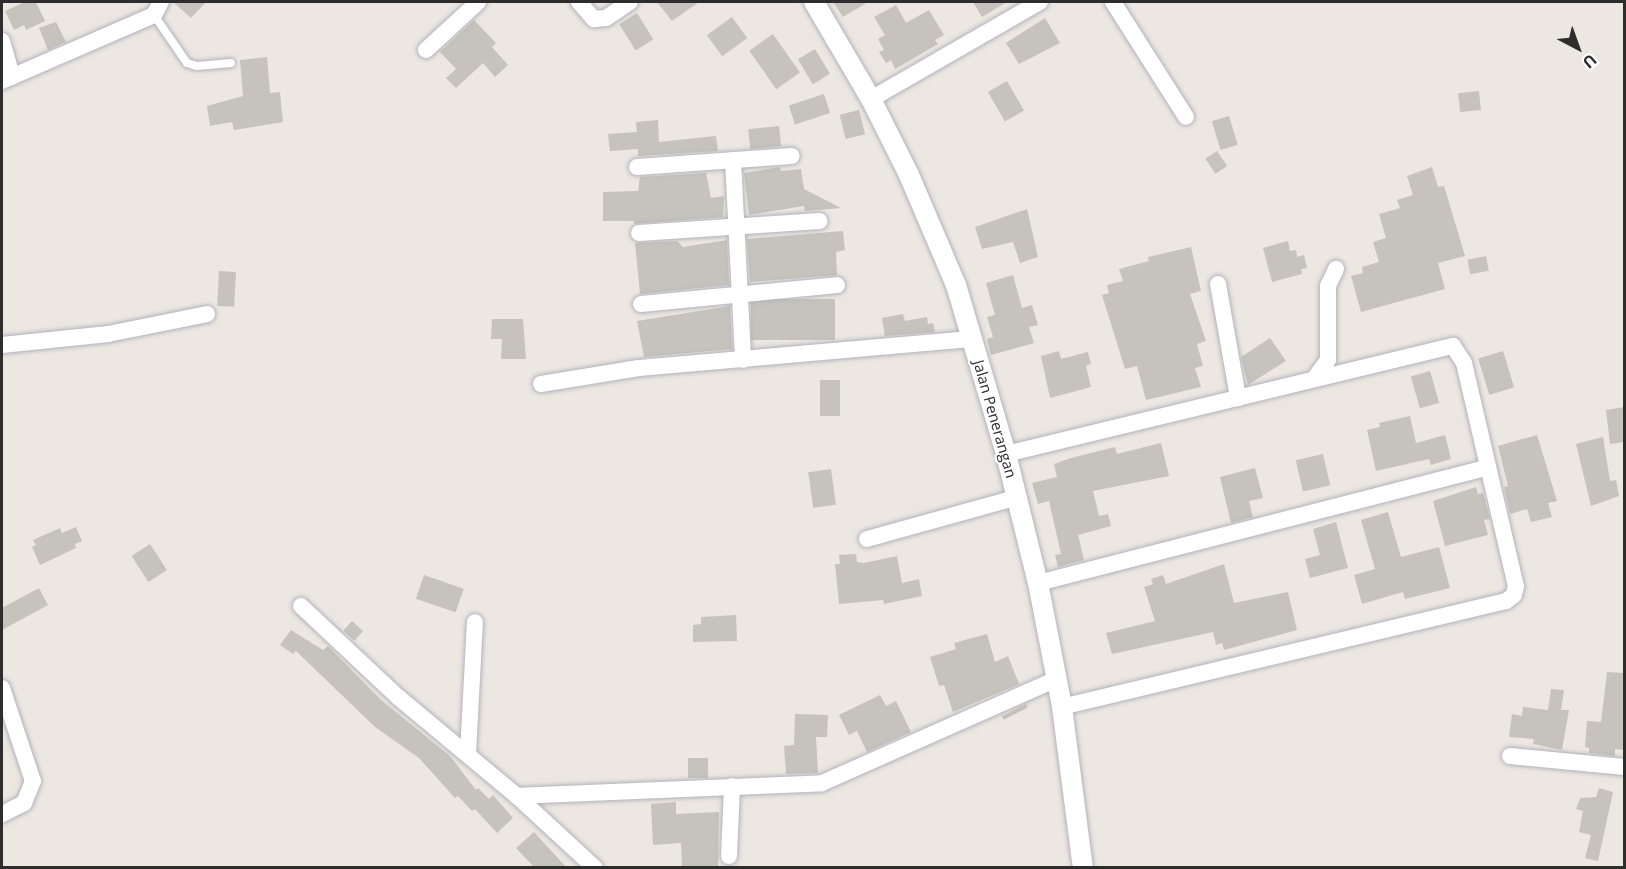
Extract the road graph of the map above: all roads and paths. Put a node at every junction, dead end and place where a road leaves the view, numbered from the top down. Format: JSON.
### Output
{"nodes":[{"id":1,"x":478,"y":2,"type":"edge"},
{"id":2,"x":579,"y":2,"type":"edge"},
{"id":3,"x":630,"y":2,"type":"edge"},
{"id":4,"x":814,"y":2,"type":"edge"},
{"id":5,"x":1040,"y":2,"type":"edge"},
{"id":6,"x":1113,"y":2,"type":"edge"},
{"id":7,"x":158,"y":8,"type":"edge"},
{"id":8,"x":2,"y":40,"type":"edge"},
{"id":9,"x":426,"y":50,"type":"dead end"},
{"id":10,"x":231,"y":63,"type":"dead end"},
{"id":11,"x":7,"y":79,"type":"edge"},
{"id":12,"x":871,"y":99,"type":"junction"},
{"id":13,"x":1186,"y":117,"type":"dead end"},
{"id":14,"x":792,"y":156,"type":"dead end"},
{"id":15,"x":733,"y":160,"type":"junction"},
{"id":16,"x":637,"y":167,"type":"dead end"},
{"id":17,"x":820,"y":220,"type":"dead end"},
{"id":18,"x":735,"y":226,"type":"junction"},
{"id":19,"x":639,"y":233,"type":"dead end"},
{"id":20,"x":1336,"y":269,"type":"dead end"},
{"id":21,"x":1218,"y":284,"type":"dead end"},
{"id":22,"x":837,"y":285,"type":"dead end"},
{"id":23,"x":740,"y":292,"type":"junction"},
{"id":24,"x":641,"y":304,"type":"dead end"},
{"id":25,"x":207,"y":314,"type":"dead end"},
{"id":26,"x":971,"y":339,"type":"junction"},
{"id":27,"x":2,"y":345,"type":"edge"},
{"id":28,"x":743,"y":360,"type":"junction"},
{"id":29,"x":1314,"y":379,"type":"junction"},
{"id":30,"x":541,"y":384,"type":"dead end"},
{"id":31,"x":1238,"y":398,"type":"junction"},
{"id":32,"x":1006,"y":454,"type":"junction"},
{"id":33,"x":1486,"y":468,"type":"junction"},
{"id":34,"x":1018,"y":497,"type":"junction"},
{"id":35,"x":867,"y":539,"type":"dead end"},
{"id":36,"x":1038,"y":583,"type":"junction"},
{"id":37,"x":301,"y":606,"type":"dead end"},
{"id":38,"x":475,"y":622,"type":"dead end"},
{"id":39,"x":1057,"y":679,"type":"junction"},
{"id":40,"x":2,"y":688,"type":"edge"},
{"id":41,"x":1062,"y":708,"type":"junction"},
{"id":42,"x":468,"y":754,"type":"junction"},
{"id":43,"x":1510,"y":756,"type":"dead end"},
{"id":44,"x":1624,"y":767,"type":"edge"},
{"id":45,"x":732,"y":786,"type":"junction"},
{"id":46,"x":517,"y":796,"type":"junction"},
{"id":47,"x":2,"y":814,"type":"edge"},
{"id":48,"x":729,"y":856,"type":"dead end"},
{"id":49,"x":595,"y":867,"type":"edge"},
{"id":50,"x":1083,"y":867,"type":"edge"}],
"edges":[{"from":1,"to":9,"type":"street"},
{"from":2,"to":3,"type":"street"},
{"from":4,"to":12,"type":"street","name":"Jalan Penerangan"},
{"from":5,"to":12,"type":"street"},
{"from":6,"to":13,"type":"street"},
{"from":7,"to":10,"type":"lane"},
{"from":7,"to":11,"type":"street"},
{"from":8,"to":11,"type":"street"},
{"from":12,"to":26,"type":"street","name":"Jalan Penerangan"},
{"from":14,"to":15,"type":"street"},
{"from":15,"to":16,"type":"street"},
{"from":15,"to":18,"type":"street"},
{"from":17,"to":18,"type":"street"},
{"from":18,"to":19,"type":"street"},
{"from":18,"to":23,"type":"street"},
{"from":20,"to":29,"type":"street"},
{"from":21,"to":31,"type":"street"},
{"from":22,"to":23,"type":"street"},
{"from":23,"to":24,"type":"street"},
{"from":23,"to":28,"type":"street"},
{"from":25,"to":27,"type":"street"},
{"from":26,"to":28,"type":"street"},
{"from":26,"to":32,"type":"street","name":"Jalan Penerangan"},
{"from":28,"to":30,"type":"street"},
{"from":29,"to":31,"type":"street"},
{"from":29,"to":33,"type":"street"},
{"from":31,"to":32,"type":"street"},
{"from":32,"to":34,"type":"street","name":"Jalan Penerangan"},
{"from":33,"to":36,"type":"street"},
{"from":33,"to":41,"type":"street"},
{"from":34,"to":35,"type":"street"},
{"from":34,"to":36,"type":"street","name":"Jalan Penerangan"},
{"from":36,"to":39,"type":"street","name":"Jalan Penerangan"},
{"from":37,"to":42,"type":"street"},
{"from":38,"to":42,"type":"street"},
{"from":39,"to":41,"type":"street","name":"Jalan Penerangan"},
{"from":39,"to":45,"type":"street"},
{"from":40,"to":47,"type":"street"},
{"from":41,"to":50,"type":"street","name":"Jalan Penerangan"},
{"from":42,"to":46,"type":"street"},
{"from":43,"to":44,"type":"street"},
{"from":45,"to":46,"type":"street"},
{"from":45,"to":48,"type":"street"},
{"from":46,"to":49,"type":"street"}]}
